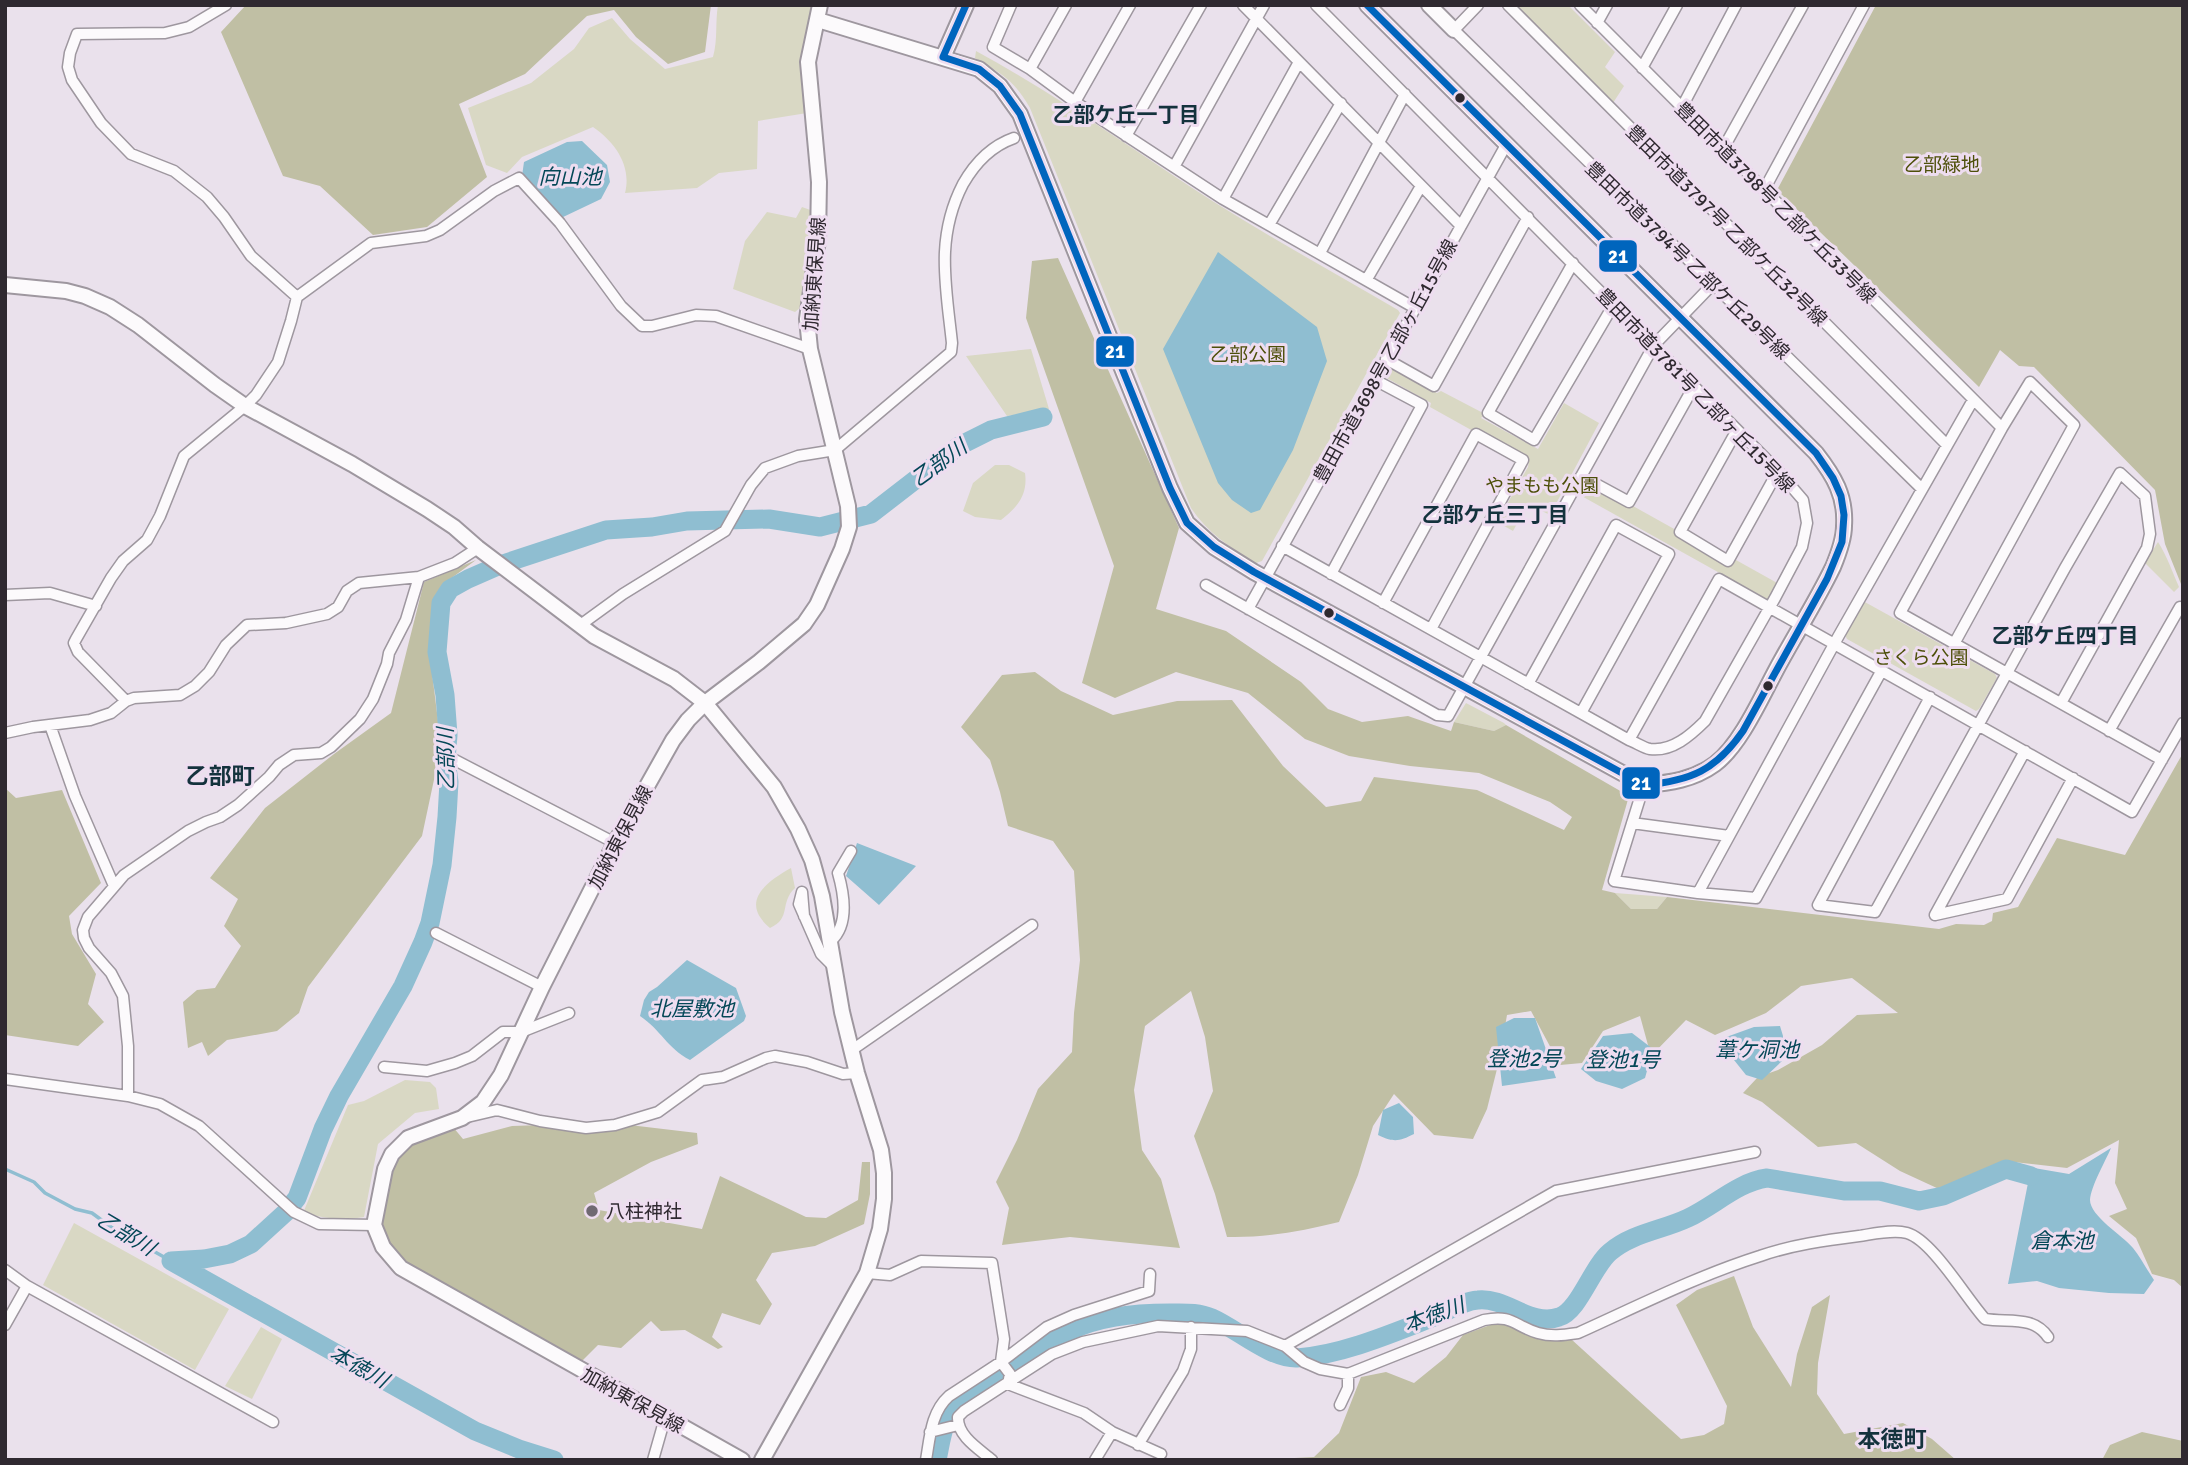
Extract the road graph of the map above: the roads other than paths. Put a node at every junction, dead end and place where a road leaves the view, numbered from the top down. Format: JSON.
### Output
{"nodes":[{"id":1,"x":226,"y":5,"type":"edge"},
{"id":2,"x":966,"y":5,"type":"edge"},
{"id":3,"x":1011,"y":5,"type":"edge"},
{"id":4,"x":1066,"y":5,"type":"edge"},
{"id":5,"x":1130,"y":5,"type":"edge"},
{"id":6,"x":1201,"y":5,"type":"edge"},
{"id":7,"x":1242,"y":5,"type":"edge"},
{"id":8,"x":1264,"y":5,"type":"edge"},
{"id":9,"x":1316,"y":5,"type":"edge"},
{"id":10,"x":1367,"y":5,"type":"edge"},
{"id":11,"x":1429,"y":5,"type":"edge"},
{"id":12,"x":1478,"y":5,"type":"edge"},
{"id":13,"x":1508,"y":5,"type":"edge"},
{"id":14,"x":1580,"y":5,"type":"edge"},
{"id":15,"x":1607,"y":5,"type":"edge"},
{"id":16,"x":1677,"y":5,"type":"edge"},
{"id":17,"x":1737,"y":5,"type":"edge"},
{"id":18,"x":1803,"y":5,"type":"edge"},
{"id":19,"x":1864,"y":5,"type":"edge"},
{"id":20,"x":819,"y":12,"type":"edge"},
{"id":21,"x":1256,"y":19,"type":"junction"},
{"id":22,"x":1597,"y":23,"type":"junction"},
{"id":23,"x":1454,"y":30,"type":"junction"},
{"id":24,"x":943,"y":57,"type":"junction"},
{"id":25,"x":1299,"y":62,"type":"junction"},
{"id":26,"x":1642,"y":68,"type":"junction"},
{"id":27,"x":1030,"y":69,"type":"junction"},
{"id":28,"x":1405,"y":94,"type":"junction"},
{"id":29,"x":1075,"y":102,"type":"junction"},
{"id":30,"x":1341,"y":103,"type":"junction"},
{"id":31,"x":1682,"y":107,"type":"junction"},
{"id":32,"x":1126,"y":136,"type":"junction"},
{"id":33,"x":1014,"y":138,"type":"dead end"},
{"id":34,"x":1380,"y":142,"type":"junction"},
{"id":35,"x":1506,"y":145,"type":"junction"},
{"id":36,"x":1723,"y":149,"type":"junction"},
{"id":37,"x":1174,"y":167,"type":"junction"},
{"id":38,"x":1488,"y":177,"type":"junction"},
{"id":39,"x":1421,"y":186,"type":"junction"},
{"id":40,"x":1764,"y":190,"type":"junction"},
{"id":41,"x":1223,"y":199,"type":"junction"},
{"id":42,"x":1528,"y":217,"type":"junction"},
{"id":43,"x":1269,"y":225,"type":"junction"},
{"id":44,"x":1461,"y":226,"type":"junction"},
{"id":45,"x":1320,"y":253,"type":"junction"},
{"id":46,"x":1573,"y":263,"type":"junction"},
{"id":47,"x":1367,"y":279,"type":"junction"},
{"id":48,"x":1713,"y":284,"type":"junction"},
{"id":49,"x":5,"y":285,"type":"edge"},
{"id":50,"x":297,"y":297,"type":"junction"},
{"id":51,"x":1614,"y":304,"type":"junction"},
{"id":52,"x":1415,"y":308,"type":"junction"},
{"id":53,"x":1680,"y":318,"type":"junction"},
{"id":54,"x":1654,"y":345,"type":"junction"},
{"id":55,"x":810,"y":349,"type":"junction"},
{"id":56,"x":1386,"y":359,"type":"junction"},
{"id":57,"x":1375,"y":380,"type":"junction"},
{"id":58,"x":1694,"y":386,"type":"junction"},
{"id":59,"x":1973,"y":400,"type":"junction"},
{"id":60,"x":245,"y":406,"type":"junction"},
{"id":61,"x":2002,"y":428,"type":"junction"},
{"id":62,"x":1737,"y":430,"type":"junction"},
{"id":63,"x":1947,"y":445,"type":"junction"},
{"id":64,"x":835,"y":450,"type":"junction"},
{"id":65,"x":1778,"y":471,"type":"junction"},
{"id":66,"x":1581,"y":476,"type":"junction"},
{"id":67,"x":1922,"y":489,"type":"junction"},
{"id":68,"x":1282,"y":546,"type":"junction"},
{"id":69,"x":484,"y":552,"type":"junction"},
{"id":70,"x":1331,"y":574,"type":"junction"},
{"id":71,"x":419,"y":577,"type":"junction"},
{"id":72,"x":1264,"y":577,"type":"junction"},
{"id":73,"x":1206,"y":585,"type":"dead end"},
{"id":74,"x":5,"y":595,"type":"edge"},
{"id":75,"x":1383,"y":603,"type":"junction"},
{"id":76,"x":96,"y":606,"type":"junction"},
{"id":77,"x":1769,"y":607,"type":"junction"},
{"id":78,"x":1248,"y":609,"type":"junction"},
{"id":79,"x":2183,"y":610,"type":"edge"},
{"id":80,"x":1805,"y":619,"type":"junction"},
{"id":81,"x":579,"y":626,"type":"junction"},
{"id":82,"x":1431,"y":629,"type":"junction"},
{"id":83,"x":1835,"y":643,"type":"junction"},
{"id":84,"x":1954,"y":644,"type":"junction"},
{"id":85,"x":1480,"y":657,"type":"junction"},
{"id":86,"x":1882,"y":670,"type":"junction"},
{"id":87,"x":2006,"y":673,"type":"junction"},
{"id":88,"x":1528,"y":684,"type":"junction"},
{"id":89,"x":1464,"y":687,"type":"junction"},
{"id":90,"x":1930,"y":698,"type":"junction"},
{"id":91,"x":126,"y":701,"type":"junction"},
{"id":92,"x":705,"y":703,"type":"junction"},
{"id":93,"x":2061,"y":704,"type":"junction"},
{"id":94,"x":1581,"y":713,"type":"junction"},
{"id":95,"x":2183,"y":723,"type":"edge"},
{"id":96,"x":1978,"y":724,"type":"junction"},
{"id":97,"x":50,"y":725,"type":"junction"},
{"id":98,"x":2109,"y":731,"type":"junction"},
{"id":99,"x":5,"y":733,"type":"edge"},
{"id":100,"x":1629,"y":740,"type":"junction"},
{"id":101,"x":2025,"y":751,"type":"junction"},
{"id":102,"x":451,"y":758,"type":"dead end"},
{"id":103,"x":2162,"y":760,"type":"junction"},
{"id":104,"x":2073,"y":778,"type":"junction"},
{"id":105,"x":1644,"y":785,"type":"junction"},
{"id":106,"x":1632,"y":823,"type":"junction"},
{"id":107,"x":1729,"y":836,"type":"junction"},
{"id":108,"x":615,"y":843,"type":"junction"},
{"id":109,"x":851,"y":851,"type":"dead end"},
{"id":110,"x":114,"y":886,"type":"junction"},
{"id":111,"x":1698,"y":893,"type":"junction"},
{"id":112,"x":804,"y":916,"type":"dead end"},
{"id":113,"x":1032,"y":925,"type":"dead end"},
{"id":114,"x":436,"y":933,"type":"dead end"},
{"id":115,"x":831,"y":941,"type":"junction"},
{"id":116,"x":834,"y":967,"type":"junction"},
{"id":117,"x":542,"y":987,"type":"junction"},
{"id":118,"x":569,"y":1013,"type":"dead end"},
{"id":119,"x":521,"y":1032,"type":"junction"},
{"id":120,"x":852,"y":1050,"type":"junction"},
{"id":121,"x":384,"y":1067,"type":"dead end"},
{"id":122,"x":858,"y":1073,"type":"junction"},
{"id":123,"x":5,"y":1079,"type":"edge"},
{"id":124,"x":128,"y":1096,"type":"junction"},
{"id":125,"x":462,"y":1118,"type":"junction"},
{"id":126,"x":1755,"y":1153,"type":"dead end"},
{"id":127,"x":374,"y":1225,"type":"junction"},
{"id":128,"x":5,"y":1270,"type":"edge"},
{"id":129,"x":867,"y":1273,"type":"junction"},
{"id":130,"x":1150,"y":1274,"type":"dead end"},
{"id":131,"x":27,"y":1286,"type":"junction"},
{"id":132,"x":5,"y":1325,"type":"edge"},
{"id":133,"x":1194,"y":1327,"type":"junction"},
{"id":134,"x":2048,"y":1337,"type":"dead end"},
{"id":135,"x":1289,"y":1349,"type":"junction"},
{"id":136,"x":1002,"y":1362,"type":"junction"},
{"id":137,"x":1348,"y":1374,"type":"junction"},
{"id":138,"x":1009,"y":1379,"type":"junction"},
{"id":139,"x":1340,"y":1405,"type":"dead end"},
{"id":140,"x":665,"y":1418,"type":"junction"},
{"id":141,"x":273,"y":1422,"type":"dead end"},
{"id":142,"x":958,"y":1425,"type":"junction"},
{"id":143,"x":930,"y":1432,"type":"junction"},
{"id":144,"x":1112,"y":1432,"type":"junction"},
{"id":145,"x":1138,"y":1445,"type":"junction"},
{"id":146,"x":1161,"y":1454,"type":"dead end"},
{"id":147,"x":653,"y":1460,"type":"edge"},
{"id":148,"x":742,"y":1460,"type":"edge"},
{"id":149,"x":762,"y":1460,"type":"edge"},
{"id":150,"x":926,"y":1460,"type":"edge"},
{"id":151,"x":992,"y":1460,"type":"edge"},
{"id":152,"x":1095,"y":1460,"type":"edge"}],
"edges":[{"from":1,"to":50,"type":"street"},
{"from":2,"to":24,"type":"street"},
{"from":3,"to":27,"type":"street"},
{"from":4,"to":27,"type":"street"},
{"from":5,"to":29,"type":"street"},
{"from":6,"to":32,"type":"street"},
{"from":7,"to":21,"type":"street"},
{"from":8,"to":21,"type":"street"},
{"from":9,"to":28,"type":"street","name":"豊田市道3781号 乙部ヶ丘15号線"},
{"from":10,"to":35,"type":"street"},
{"from":11,"to":23,"type":"street"},
{"from":12,"to":23,"type":"street"},
{"from":13,"to":63,"type":"street","name":"豊田市道3797号 乙部ケ丘32号線"},
{"from":14,"to":22,"type":"street","name":"豊田市道3798号 乙部ケ丘33号線"},
{"from":15,"to":22,"type":"street"},
{"from":16,"to":26,"type":"street"},
{"from":17,"to":31,"type":"street"},
{"from":18,"to":36,"type":"street"},
{"from":19,"to":40,"type":"street"},
{"from":20,"to":24,"type":"street"},
{"from":20,"to":55,"type":"street","name":"加納東保見線"},
{"from":21,"to":25,"type":"street"},
{"from":21,"to":37,"type":"street"},
{"from":22,"to":26,"type":"street","name":"豊田市道3798号 乙部ケ丘33号線"},
{"from":23,"to":48,"type":"street","name":"豊田市道3794号 乙部ケ丘29号線"},
{"from":24,"to":72,"type":"street"},
{"from":25,"to":30,"type":"street"},
{"from":25,"to":41,"type":"street"},
{"from":26,"to":31,"type":"street","name":"豊田市道3798号 乙部ケ丘33号線"},
{"from":27,"to":29,"type":"street"},
{"from":28,"to":34,"type":"street"},
{"from":28,"to":38,"type":"street","name":"豊田市道3781号 乙部ヶ丘15号線"},
{"from":29,"to":32,"type":"street"},
{"from":30,"to":34,"type":"street"},
{"from":30,"to":43,"type":"street"},
{"from":31,"to":36,"type":"street","name":"豊田市道3798号 乙部ケ丘33号線"},
{"from":32,"to":37,"type":"street"},
{"from":33,"to":64,"type":"street"},
{"from":34,"to":39,"type":"street"},
{"from":34,"to":45,"type":"street"},
{"from":35,"to":38,"type":"street","name":"豊田市道3698号 乙部ヶ丘15号線"},
{"from":35,"to":53,"type":"street"},
{"from":36,"to":40,"type":"street","name":"豊田市道3798号 乙部ケ丘33号線"},
{"from":37,"to":41,"type":"street"},
{"from":38,"to":42,"type":"street","name":"豊田市道3781号 乙部ヶ丘15号線"},
{"from":38,"to":44,"type":"street","name":"豊田市道3698号 乙部ヶ丘15号線"},
{"from":39,"to":44,"type":"street"},
{"from":39,"to":47,"type":"street"},
{"from":40,"to":59,"type":"street","name":"豊田市道3798号 乙部ケ丘33号線"},
{"from":41,"to":43,"type":"street"},
{"from":42,"to":46,"type":"street","name":"豊田市道3781号 乙部ヶ丘15号線"},
{"from":42,"to":56,"type":"street"},
{"from":43,"to":45,"type":"street"},
{"from":44,"to":52,"type":"street","name":"豊田市道3698号 乙部ヶ丘15号線"},
{"from":45,"to":47,"type":"street"},
{"from":46,"to":51,"type":"street","name":"豊田市道3781号 乙部ヶ丘15号線"},
{"from":46,"to":51,"type":"street"},
{"from":47,"to":52,"type":"street"},
{"from":48,"to":53,"type":"street"},
{"from":48,"to":67,"type":"street","name":"豊田市道3794号 乙部ケ丘29号線"},
{"from":49,"to":60,"type":"street"},
{"from":50,"to":55,"type":"street"},
{"from":50,"to":60,"type":"street"},
{"from":51,"to":54,"type":"street","name":"豊田市道3781号 乙部ヶ丘15号線"},
{"from":52,"to":56,"type":"street","name":"豊田市道3698号 乙部ヶ丘15号線"},
{"from":53,"to":54,"type":"street"},
{"from":53,"to":80,"type":"street"},
{"from":54,"to":58,"type":"street","name":"豊田市道3781号 乙部ヶ丘15号線"},
{"from":54,"to":66,"type":"street"},
{"from":55,"to":64,"type":"street","name":"加納東保見線"},
{"from":56,"to":57,"type":"street","name":"豊田市道3698号 乙部ヶ丘15号線"},
{"from":57,"to":68,"type":"street","name":"豊田市道3698号 乙部ヶ丘15号線"},
{"from":57,"to":70,"type":"street"},
{"from":58,"to":62,"type":"street","name":"豊田市道3781号 乙部ヶ丘15号線"},
{"from":58,"to":66,"type":"street"},
{"from":59,"to":61,"type":"street","name":"豊田市道3798号 乙部ケ丘33号線"},
{"from":59,"to":63,"type":"street"},
{"from":60,"to":69,"type":"street"},
{"from":60,"to":76,"type":"street"},
{"from":61,"to":84,"type":"street"},
{"from":61,"to":84,"type":"street"},
{"from":62,"to":65,"type":"street","name":"豊田市道3781号 乙部ヶ丘15号線"},
{"from":62,"to":65,"type":"street"},
{"from":63,"to":67,"type":"street"},
{"from":64,"to":81,"type":"street"},
{"from":64,"to":92,"type":"street","name":"加納東保見線"},
{"from":65,"to":77,"type":"street","name":"豊田市道3781号 乙部ヶ丘15号線"},
{"from":66,"to":85,"type":"street"},
{"from":67,"to":83,"type":"street"},
{"from":68,"to":70,"type":"street","name":"豊田市道3781号 乙部ヶ丘15号線"},
{"from":68,"to":72,"type":"street","name":"豊田市道3698号 乙部ヶ丘15号線"},
{"from":69,"to":71,"type":"street"},
{"from":69,"to":81,"type":"street"},
{"from":70,"to":75,"type":"street","name":"豊田市道3781号 乙部ヶ丘15号線"},
{"from":71,"to":91,"type":"street"},
{"from":71,"to":110,"type":"street"},
{"from":72,"to":78,"type":"street","name":"豊田市道3698号 乙部ヶ丘15号線"},
{"from":72,"to":89,"type":"street"},
{"from":73,"to":78,"type":"street"},
{"from":74,"to":76,"type":"street"},
{"from":75,"to":82,"type":"street","name":"豊田市道3781号 乙部ヶ丘15号線"},
{"from":75,"to":82,"type":"street"},
{"from":76,"to":91,"type":"street"},
{"from":77,"to":80,"type":"street"},
{"from":77,"to":100,"type":"street","name":"豊田市道3781号 乙部ヶ丘15号線"},
{"from":77,"to":100,"type":"street"},
{"from":78,"to":89,"type":"street"},
{"from":79,"to":98,"type":"street"},
{"from":80,"to":83,"type":"street"},
{"from":80,"to":105,"type":"street"},
{"from":81,"to":92,"type":"street"},
{"from":82,"to":85,"type":"street","name":"豊田市道3781号 乙部ヶ丘15号線"},
{"from":83,"to":86,"type":"street"},
{"from":83,"to":107,"type":"street"},
{"from":84,"to":87,"type":"street"},
{"from":85,"to":88,"type":"street","name":"豊田市道3781号 乙部ヶ丘15号線"},
{"from":85,"to":89,"type":"street"},
{"from":86,"to":90,"type":"street"},
{"from":86,"to":111,"type":"street"},
{"from":87,"to":93,"type":"street"},
{"from":87,"to":93,"type":"street"},
{"from":87,"to":96,"type":"street"},
{"from":88,"to":94,"type":"street","name":"豊田市道3781号 乙部ヶ丘15号線"},
{"from":88,"to":94,"type":"street"},
{"from":89,"to":105,"type":"street"},
{"from":90,"to":96,"type":"street"},
{"from":90,"to":96,"type":"street"},
{"from":91,"to":97,"type":"street"},
{"from":92,"to":108,"type":"street","name":"加納東保見線"},
{"from":92,"to":115,"type":"street"},
{"from":93,"to":98,"type":"street"},
{"from":94,"to":100,"type":"street","name":"豊田市道3781号 乙部ヶ丘15号線"},
{"from":95,"to":103,"type":"street"},
{"from":96,"to":101,"type":"street"},
{"from":97,"to":99,"type":"street"},
{"from":97,"to":110,"type":"street"},
{"from":98,"to":103,"type":"street"},
{"from":101,"to":104,"type":"street"},
{"from":101,"to":104,"type":"street"},
{"from":102,"to":108,"type":"street"},
{"from":103,"to":104,"type":"street"},
{"from":105,"to":106,"type":"street"},
{"from":106,"to":107,"type":"street"},
{"from":106,"to":111,"type":"street"},
{"from":107,"to":111,"type":"street"},
{"from":108,"to":117,"type":"street","name":"加納東保見線"},
{"from":109,"to":115,"type":"street"},
{"from":110,"to":124,"type":"street"},
{"from":112,"to":116,"type":"street"},
{"from":113,"to":120,"type":"street"},
{"from":114,"to":117,"type":"street"},
{"from":115,"to":116,"type":"street"},
{"from":116,"to":120,"type":"street"},
{"from":117,"to":119,"type":"street","name":"加納東保見線"},
{"from":118,"to":119,"type":"street"},
{"from":119,"to":121,"type":"street"},
{"from":119,"to":125,"type":"street","name":"加納東保見線"},
{"from":120,"to":122,"type":"street"},
{"from":122,"to":125,"type":"street"},
{"from":122,"to":129,"type":"street"},
{"from":123,"to":124,"type":"street"},
{"from":124,"to":127,"type":"street"},
{"from":125,"to":127,"type":"street","name":"加納東保見線"},
{"from":126,"to":135,"type":"street"},
{"from":127,"to":140,"type":"street","name":"加納東保見線"},
{"from":128,"to":131,"type":"street"},
{"from":129,"to":136,"type":"street"},
{"from":129,"to":149,"type":"street"},
{"from":130,"to":136,"type":"street"},
{"from":131,"to":132,"type":"street"},
{"from":131,"to":141,"type":"street"},
{"from":133,"to":135,"type":"street"},
{"from":133,"to":138,"type":"street"},
{"from":133,"to":145,"type":"street"},
{"from":134,"to":137,"type":"street"},
{"from":135,"to":137,"type":"street"},
{"from":136,"to":138,"type":"street"},
{"from":136,"to":143,"type":"street"},
{"from":137,"to":139,"type":"street"},
{"from":138,"to":142,"type":"street"},
{"from":138,"to":144,"type":"street"},
{"from":140,"to":147,"type":"street"},
{"from":140,"to":148,"type":"street","name":"加納東保見線"},
{"from":142,"to":143,"type":"street"},
{"from":142,"to":151,"type":"street"},
{"from":143,"to":150,"type":"street"},
{"from":144,"to":145,"type":"street"},
{"from":144,"to":152,"type":"street"},
{"from":145,"to":146,"type":"street"}]}
